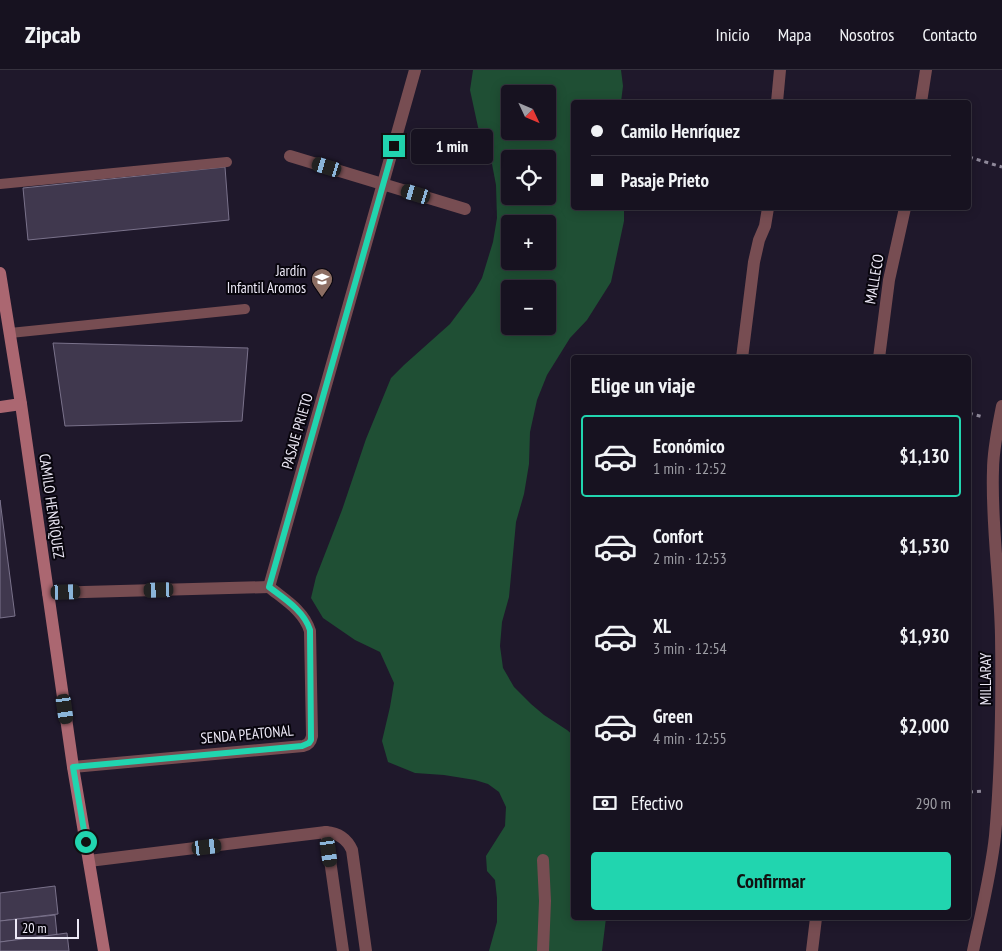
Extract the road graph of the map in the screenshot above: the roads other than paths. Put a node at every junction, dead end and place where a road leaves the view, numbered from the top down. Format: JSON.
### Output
{"nodes":[{"id":1,"x":415,"y":70,"type":"edge"},
{"id":2,"x":780,"y":70,"type":"edge"},
{"id":3,"x":926,"y":70,"type":"edge"},
{"id":4,"x":777,"y":100,"type":"edge"},
{"id":5,"x":921,"y":100,"type":"edge"},
{"id":6,"x":290,"y":156,"type":"dead end"},
{"id":7,"x":227,"y":162,"type":"dead end"},
{"id":8,"x":0,"y":184,"type":"edge"},
{"id":9,"x":383,"y":184,"type":"junction"},
{"id":10,"x":465,"y":209,"type":"dead end"},
{"id":11,"x":768,"y":210,"type":"edge"},
{"id":12,"x":905,"y":210,"type":"edge"},
{"id":13,"x":0,"y":273,"type":"edge"},
{"id":14,"x":245,"y":309,"type":"dead end"},
{"id":15,"x":10,"y":333,"type":"junction"},
{"id":16,"x":742,"y":355,"type":"edge"},
{"id":17,"x":879,"y":355,"type":"edge"},
{"id":18,"x":21,"y":404,"type":"junction"},
{"id":19,"x":1002,"y":406,"type":"edge"},
{"id":20,"x":0,"y":407,"type":"edge"},
{"id":21,"x":269,"y":587,"type":"junction"},
{"id":22,"x":48,"y":593,"type":"junction"},
{"id":23,"x":73,"y":767,"type":"junction"},
{"id":24,"x":326,"y":832,"type":"junction"},
{"id":25,"x":543,"y":860,"type":"dead end"},
{"id":26,"x":89,"y":861,"type":"junction"},
{"id":27,"x":816,"y":920,"type":"edge"},
{"id":28,"x":104,"y":951,"type":"edge"},
{"id":29,"x":343,"y":951,"type":"edge"},
{"id":30,"x":366,"y":951,"type":"edge"},
{"id":31,"x":543,"y":951,"type":"edge"},
{"id":32,"x":812,"y":951,"type":"edge"},
{"id":33,"x":974,"y":951,"type":"edge"}],
"edges":[{"from":1,"to":9,"type":"street","name":"PASAJE PRIETO"},
{"from":2,"to":4,"type":"street"},
{"from":3,"to":5,"type":"street"},
{"from":6,"to":9,"type":"street"},
{"from":7,"to":8,"type":"lane"},
{"from":9,"to":10,"type":"street"},
{"from":9,"to":21,"type":"street","name":"PASAJE PRIETO"},
{"from":11,"to":16,"type":"street"},
{"from":12,"to":17,"type":"street","name":"MALLECO"},
{"from":13,"to":15,"type":"main road","name":"CAMILO HENRÍQUEZ"},
{"from":14,"to":15,"type":"lane"},
{"from":15,"to":18,"type":"main road","name":"CAMILO HENRÍQUEZ"},
{"from":18,"to":20,"type":"main road"},
{"from":18,"to":22,"type":"main road","name":"CAMILO HENRÍQUEZ"},
{"from":19,"to":33,"type":"street","name":"MILLARAY"},
{"from":21,"to":22,"type":"street"},
{"from":21,"to":23,"type":"street","name":"SENDA PEATONAL"},
{"from":22,"to":23,"type":"main road","name":"CAMILO HENRÍQUEZ"},
{"from":23,"to":26,"type":"main road","name":"CAMILO HENRÍQUEZ"},
{"from":24,"to":26,"type":"street"},
{"from":24,"to":29,"type":"street"},
{"from":24,"to":30,"type":"street"},
{"from":25,"to":31,"type":"street"},
{"from":26,"to":28,"type":"main road","name":"CAMILO HENRÍQUEZ"},
{"from":27,"to":32,"type":"street"}]}
